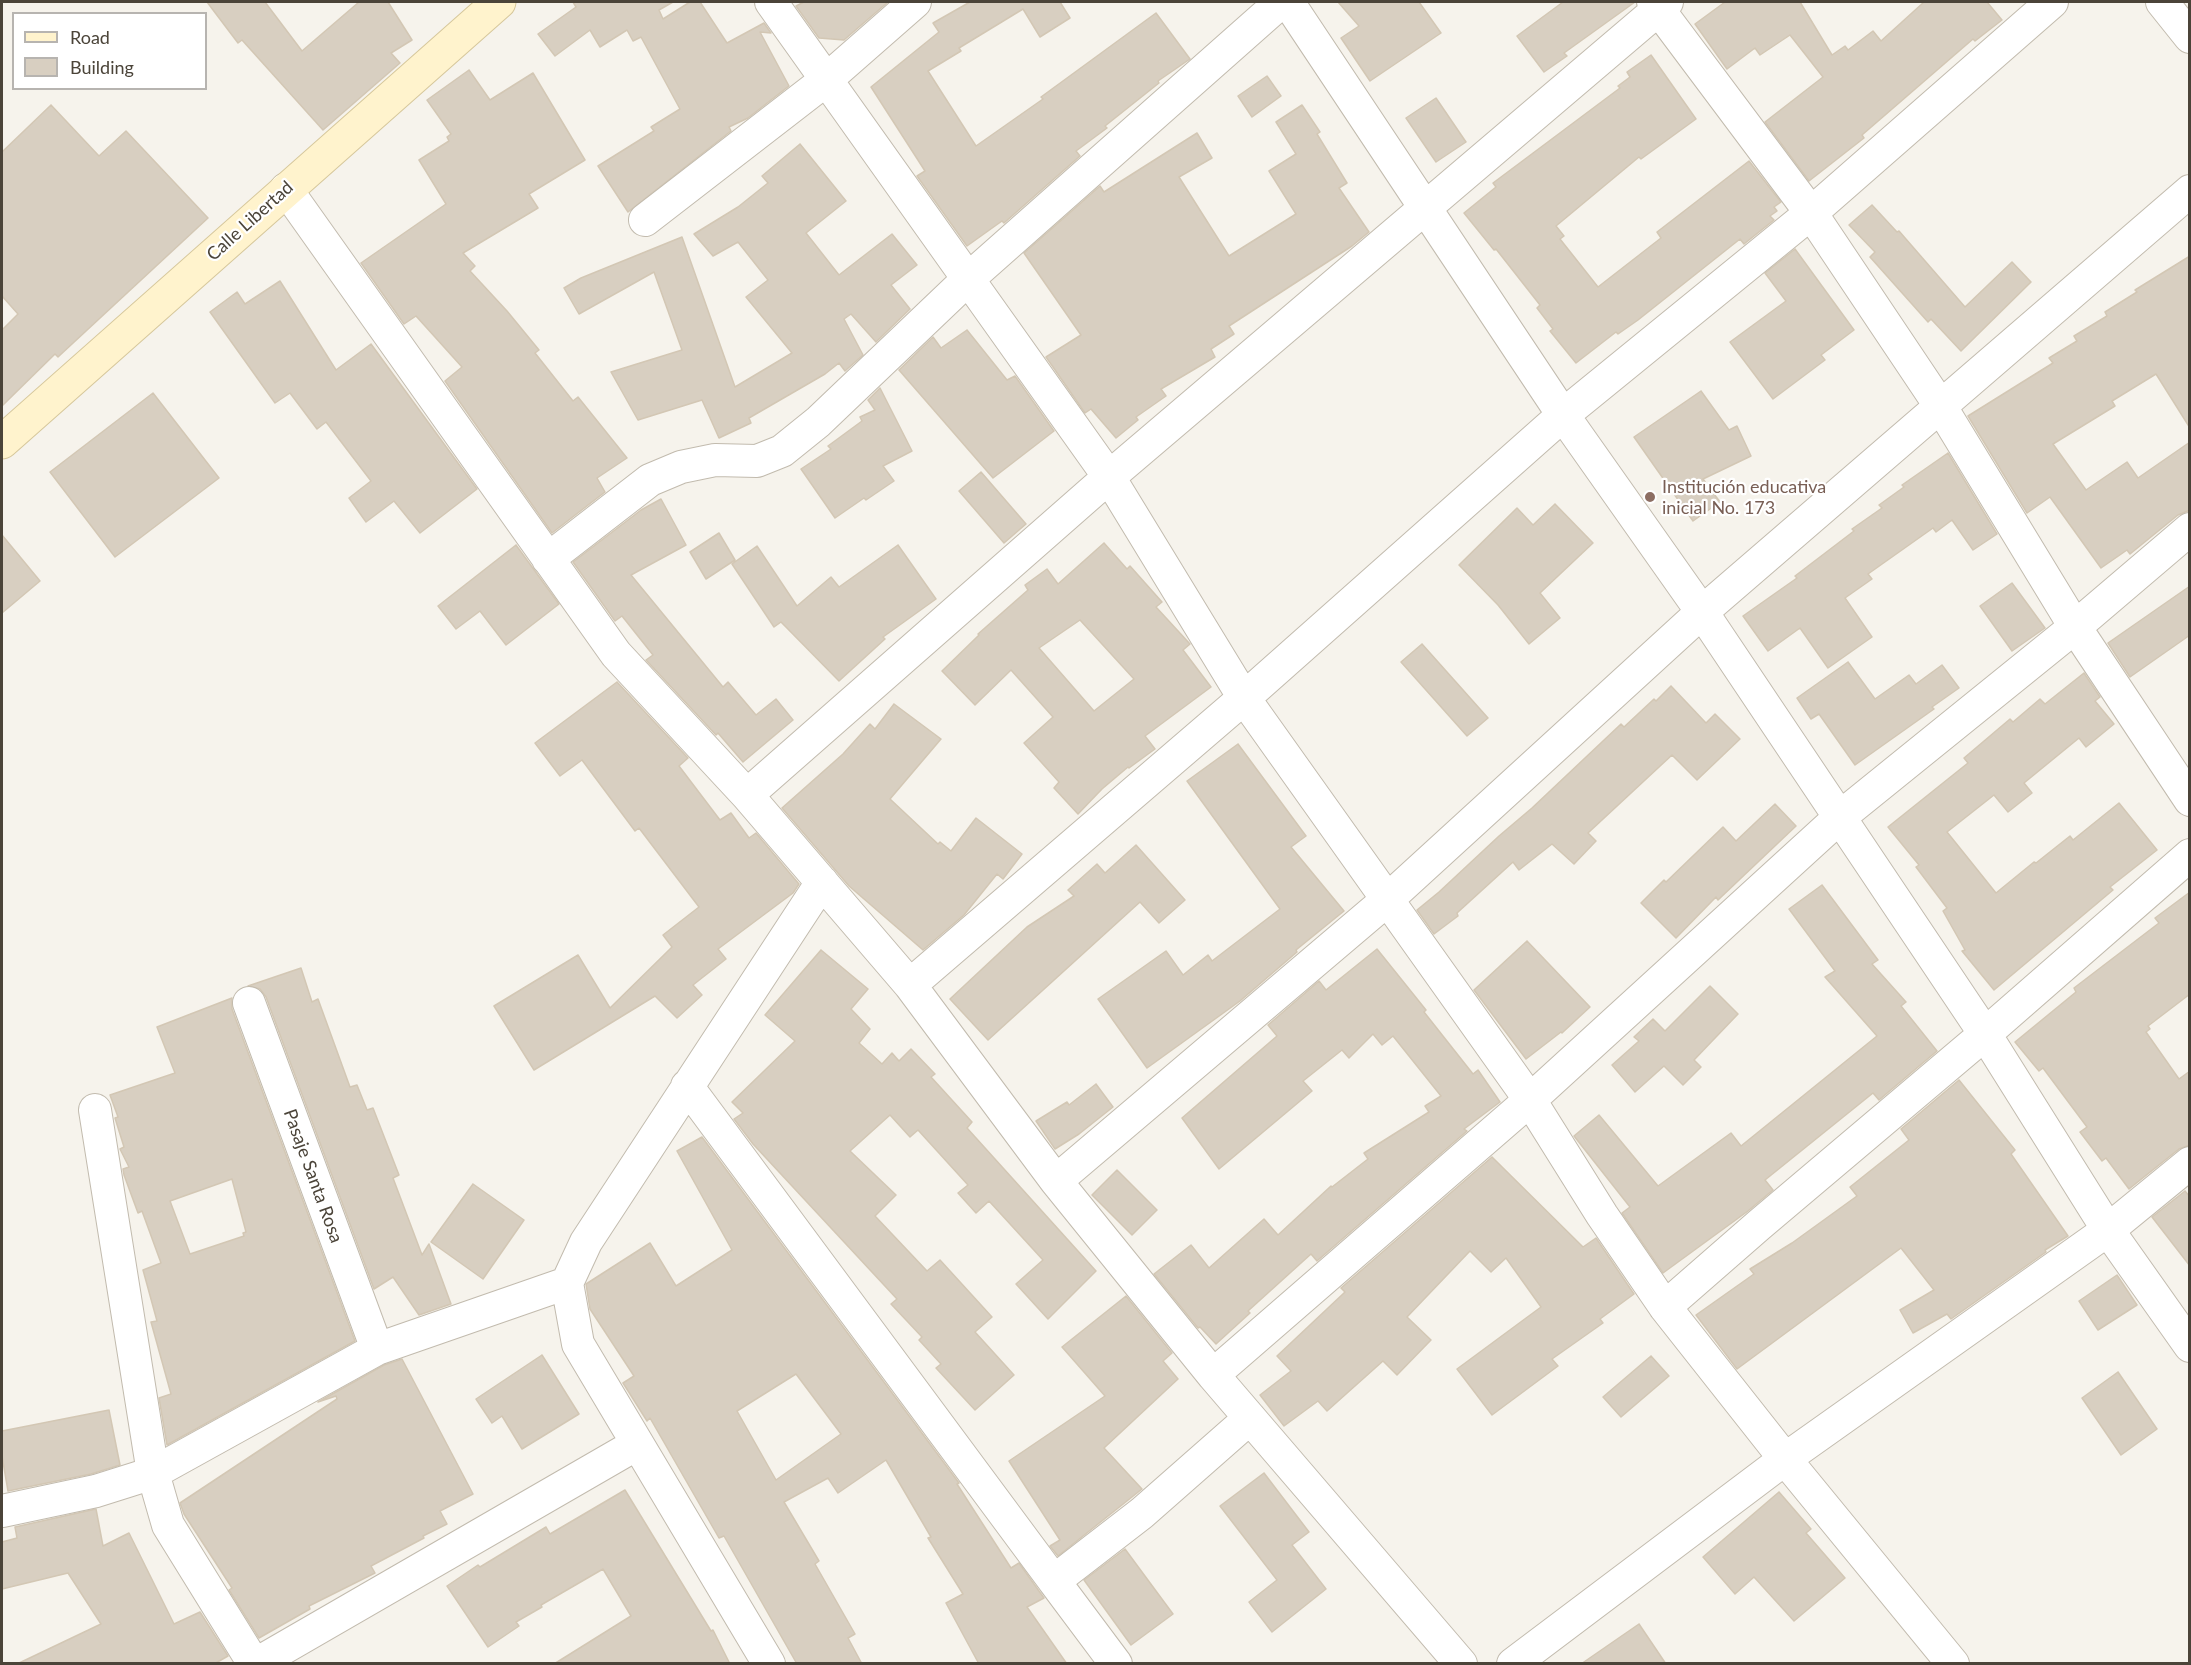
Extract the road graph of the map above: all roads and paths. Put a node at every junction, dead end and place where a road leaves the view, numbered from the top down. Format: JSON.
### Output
{"nodes":[{"id":1,"x":499,"y":2,"type":"edge"},
{"id":2,"x":771,"y":2,"type":"edge"},
{"id":3,"x":915,"y":2,"type":"edge"},
{"id":4,"x":1281,"y":2,"type":"edge"},
{"id":5,"x":1288,"y":2,"type":"edge"},
{"id":6,"x":2052,"y":2,"type":"edge"},
{"id":7,"x":2163,"y":2,"type":"edge"},
{"id":8,"x":1660,"y":4,"type":"edge"},
{"id":9,"x":2190,"y":37,"type":"edge"},
{"id":10,"x":826,"y":80,"type":"junction"},
{"id":11,"x":286,"y":189,"type":"junction"},
{"id":12,"x":2190,"y":191,"type":"edge"},
{"id":13,"x":1425,"y":207,"type":"junction"},
{"id":14,"x":1811,"y":213,"type":"junction"},
{"id":15,"x":645,"y":220,"type":"dead end"},
{"id":16,"x":968,"y":280,"type":"junction"},
{"id":17,"x":1941,"y":406,"type":"junction"},
{"id":18,"x":1563,"y":415,"type":"junction"},
{"id":19,"x":2,"y":442,"type":"edge"},
{"id":20,"x":1109,"y":477,"type":"junction"},
{"id":21,"x":2190,"y":529,"type":"edge"},
{"id":22,"x":548,"y":559,"type":"junction"},
{"id":23,"x":1702,"y":612,"type":"junction"},
{"id":24,"x":2075,"y":627,"type":"junction"},
{"id":25,"x":1244,"y":698,"type":"junction"},
{"id":26,"x":747,"y":795,"type":"junction"},
{"id":27,"x":2190,"y":800,"type":"edge"},
{"id":28,"x":1840,"y":817,"type":"junction"},
{"id":29,"x":2190,"y":855,"type":"edge"},
{"id":30,"x":822,"y":882,"type":"junction"},
{"id":31,"x":1387,"y":900,"type":"junction"},
{"id":32,"x":910,"y":985,"type":"junction"},
{"id":33,"x":249,"y":1004,"type":"dead end"},
{"id":34,"x":1985,"y":1034,"type":"junction"},
{"id":35,"x":687,"y":1086,"type":"junction"},
{"id":36,"x":1530,"y":1100,"type":"junction"},
{"id":37,"x":95,"y":1110,"type":"dead end"},
{"id":38,"x":2190,"y":1163,"type":"edge"},
{"id":39,"x":1056,"y":1181,"type":"junction"},
{"id":40,"x":2108,"y":1230,"type":"junction"},
{"id":41,"x":567,"y":1283,"type":"junction"},
{"id":42,"x":1665,"y":1307,"type":"junction"},
{"id":43,"x":2190,"y":1346,"type":"edge"},
{"id":44,"x":377,"y":1349,"type":"junction"},
{"id":45,"x":1213,"y":1375,"type":"junction"},
{"id":46,"x":1250,"y":1418,"type":"junction"},
{"id":47,"x":638,"y":1444,"type":"junction"},
{"id":48,"x":1785,"y":1459,"type":"junction"},
{"id":49,"x":153,"y":1473,"type":"junction"},
{"id":50,"x":2,"y":1511,"type":"edge"},
{"id":51,"x":1054,"y":1581,"type":"junction"},
{"id":52,"x":1940,"y":1659,"type":"edge"},
{"id":53,"x":255,"y":1664,"type":"edge"},
{"id":54,"x":769,"y":1664,"type":"edge"},
{"id":55,"x":1116,"y":1664,"type":"edge"},
{"id":56,"x":1461,"y":1664,"type":"edge"},
{"id":57,"x":1513,"y":1664,"type":"edge"}],
"edges":[{"from":1,"to":11,"type":"street","name":"Calle Libertad"},
{"from":2,"to":10,"type":"street"},
{"from":3,"to":10,"type":"street"},
{"from":4,"to":16,"type":"street"},
{"from":5,"to":13,"type":"street"},
{"from":6,"to":14,"type":"street"},
{"from":7,"to":9,"type":"street"},
{"from":8,"to":13,"type":"street"},
{"from":8,"to":14,"type":"street"},
{"from":10,"to":15,"type":"street"},
{"from":10,"to":16,"type":"street"},
{"from":11,"to":19,"type":"street","name":"Calle Libertad"},
{"from":11,"to":22,"type":"street"},
{"from":12,"to":17,"type":"street"},
{"from":13,"to":18,"type":"street"},
{"from":13,"to":20,"type":"street"},
{"from":14,"to":17,"type":"street"},
{"from":14,"to":18,"type":"street"},
{"from":16,"to":20,"type":"street"},
{"from":16,"to":22,"type":"street"},
{"from":17,"to":23,"type":"street"},
{"from":17,"to":24,"type":"street"},
{"from":18,"to":23,"type":"street"},
{"from":18,"to":25,"type":"street"},
{"from":20,"to":25,"type":"street"},
{"from":20,"to":26,"type":"street"},
{"from":21,"to":24,"type":"street"},
{"from":22,"to":26,"type":"street"},
{"from":23,"to":28,"type":"street"},
{"from":23,"to":31,"type":"street"},
{"from":24,"to":27,"type":"street"},
{"from":24,"to":28,"type":"street"},
{"from":25,"to":31,"type":"street"},
{"from":25,"to":32,"type":"street"},
{"from":26,"to":30,"type":"street"},
{"from":28,"to":34,"type":"street"},
{"from":28,"to":36,"type":"street"},
{"from":29,"to":34,"type":"street"},
{"from":30,"to":32,"type":"street"},
{"from":30,"to":35,"type":"street"},
{"from":31,"to":36,"type":"street"},
{"from":31,"to":39,"type":"street"},
{"from":32,"to":39,"type":"street"},
{"from":33,"to":44,"type":"street","name":"Pasaje Santa Rosa"},
{"from":34,"to":40,"type":"street"},
{"from":34,"to":42,"type":"street"},
{"from":35,"to":41,"type":"street"},
{"from":35,"to":51,"type":"street"},
{"from":36,"to":42,"type":"street"},
{"from":36,"to":45,"type":"street"},
{"from":37,"to":49,"type":"street"},
{"from":38,"to":40,"type":"street"},
{"from":39,"to":45,"type":"street"},
{"from":40,"to":43,"type":"street"},
{"from":40,"to":48,"type":"street"},
{"from":41,"to":44,"type":"street"},
{"from":41,"to":47,"type":"street"},
{"from":42,"to":48,"type":"street"},
{"from":44,"to":49,"type":"street"},
{"from":45,"to":46,"type":"street"},
{"from":46,"to":51,"type":"street"},
{"from":46,"to":56,"type":"street"},
{"from":47,"to":53,"type":"street"},
{"from":47,"to":54,"type":"street"},
{"from":48,"to":52,"type":"street"},
{"from":48,"to":57,"type":"street"},
{"from":49,"to":50,"type":"street"},
{"from":49,"to":53,"type":"street"},
{"from":51,"to":55,"type":"street"}]}
